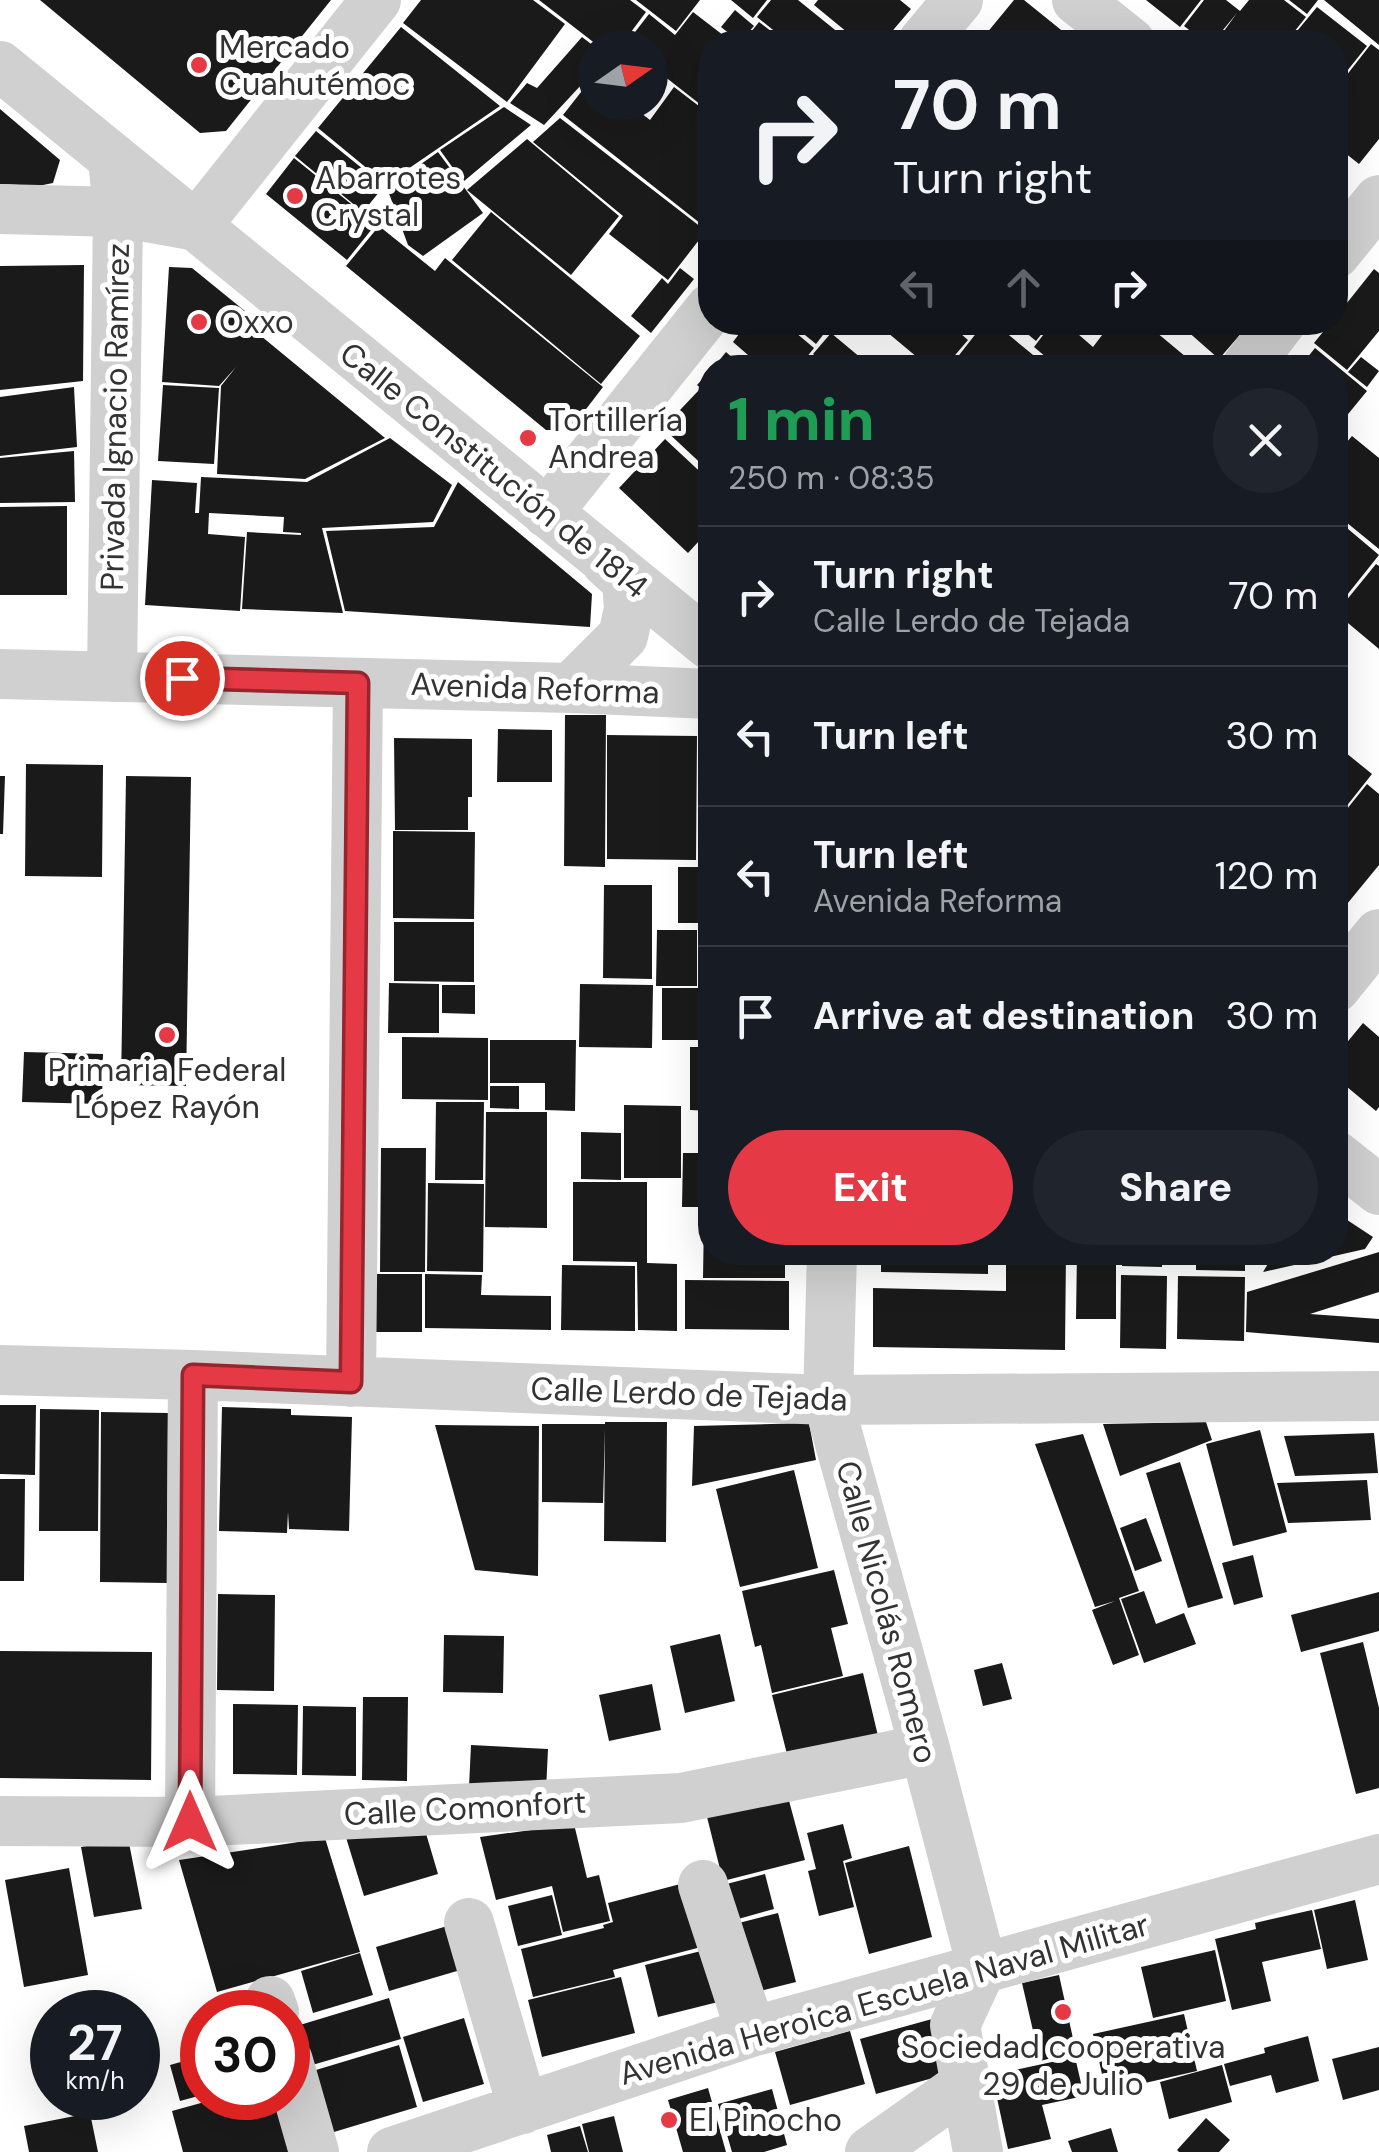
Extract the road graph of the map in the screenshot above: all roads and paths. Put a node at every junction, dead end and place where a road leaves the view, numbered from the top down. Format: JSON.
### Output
{"nodes":[{"id":1,"x":376,"y":0,"type":"edge"},
{"id":2,"x":958,"y":0,"type":"edge"},
{"id":3,"x":1076,"y":0,"type":"edge"},
{"id":4,"x":934,"y":30,"type":"edge"},
{"id":5,"x":1115,"y":30,"type":"edge"},
{"id":6,"x":0,"y":66,"type":"edge"},
{"id":7,"x":112,"y":158,"type":"junction"},
{"id":8,"x":0,"y":209,"type":"edge"},
{"id":9,"x":118,"y":212,"type":"junction"},
{"id":10,"x":196,"y":226,"type":"junction"},
{"id":11,"x":698,"y":324,"type":"edge"},
{"id":12,"x":1271,"y":335,"type":"edge"},
{"id":13,"x":1256,"y":355,"type":"edge"},
{"id":14,"x":547,"y":513,"type":"junction"},
{"id":15,"x":595,"y":552,"type":"junction"},
{"id":16,"x":698,"y":635,"type":"edge"},
{"id":17,"x":0,"y":674,"type":"edge"},
{"id":18,"x":112,"y":677,"type":"junction"},
{"id":19,"x":358,"y":683,"type":"junction"},
{"id":20,"x":571,"y":688,"type":"junction"},
{"id":21,"x":698,"y":693,"type":"edge"},
{"id":22,"x":1379,"y":934,"type":"edge"},
{"id":23,"x":1348,"y":972,"type":"edge"},
{"id":24,"x":1348,"y":1165,"type":"edge"},
{"id":25,"x":1379,"y":1190,"type":"edge"},
{"id":26,"x":832,"y":1265,"type":"edge"},
{"id":27,"x":0,"y":1370,"type":"edge"},
{"id":28,"x":193,"y":1375,"type":"junction"},
{"id":29,"x":351,"y":1382,"type":"junction"},
{"id":30,"x":1379,"y":1396,"type":"edge"},
{"id":31,"x":828,"y":1400,"type":"junction"},
{"id":32,"x":926,"y":1749,"type":"junction"},
{"id":33,"x":0,"y":1822,"type":"edge"},
{"id":34,"x":190,"y":1822,"type":"junction"},
{"id":35,"x":1379,"y":1858,"type":"edge"},
{"id":36,"x":703,"y":1885,"type":"dead end"},
{"id":37,"x":469,"y":1923,"type":"dead end"},
{"id":38,"x":982,"y":1967,"type":"junction"},
{"id":39,"x":752,"y":2032,"type":"junction"},
{"id":40,"x":966,"y":2084,"type":"junction"},
{"id":41,"x":522,"y":2109,"type":"junction"},
{"id":42,"x":305,"y":2120,"type":"edge"},
{"id":43,"x":314,"y":2152,"type":"edge"},
{"id":44,"x":392,"y":2152,"type":"edge"},
{"id":45,"x":870,"y":2152,"type":"edge"},
{"id":46,"x":978,"y":2152,"type":"edge"}],
"edges":[{"from":1,"to":10,"type":"street"},
{"from":2,"to":4,"type":"street"},
{"from":3,"to":5,"type":"street"},
{"from":6,"to":7,"type":"street","name":"Calle Constitución de 1814"},
{"from":7,"to":9,"type":"street","name":"Privada Ignacio Ramírez"},
{"from":7,"to":10,"type":"street","name":"Calle Constitución de 1814"},
{"from":8,"to":9,"type":"street"},
{"from":9,"to":10,"type":"street"},
{"from":9,"to":18,"type":"street","name":"Privada Ignacio Ramírez"},
{"from":10,"to":14,"type":"street","name":"Calle Constitución de 1814"},
{"from":11,"to":14,"type":"street"},
{"from":12,"to":13,"type":"street"},
{"from":14,"to":15,"type":"street","name":"Calle Constitución de 1814"},
{"from":15,"to":16,"type":"street","name":"Calle Constitución de 1814"},
{"from":15,"to":20,"type":"street"},
{"from":17,"to":18,"type":"street","name":"Avenida Reforma"},
{"from":18,"to":19,"type":"street","name":"Avenida Reforma"},
{"from":19,"to":20,"type":"street","name":"Avenida Reforma"},
{"from":19,"to":29,"type":"street"},
{"from":20,"to":21,"type":"street","name":"Avenida Reforma"},
{"from":22,"to":23,"type":"street"},
{"from":24,"to":25,"type":"street"},
{"from":26,"to":31,"type":"street","name":"Calle Nicolás Romero"},
{"from":27,"to":28,"type":"street","name":"Calle Lerdo de Tejada"},
{"from":28,"to":29,"type":"street","name":"Calle Lerdo de Tejada"},
{"from":28,"to":34,"type":"street"},
{"from":29,"to":31,"type":"street","name":"Calle Lerdo de Tejada"},
{"from":30,"to":31,"type":"street","name":"Calle Lerdo de Tejada"},
{"from":31,"to":32,"type":"street","name":"Calle Nicolás Romero"},
{"from":32,"to":34,"type":"street","name":"Calle Comonfort"},
{"from":32,"to":38,"type":"street","name":"Calle Nicolás Romero"},
{"from":33,"to":34,"type":"street","name":"Calle Comonfort"},
{"from":35,"to":38,"type":"street","name":"Avenida Heroica Escuela Naval Militar"},
{"from":36,"to":39,"type":"street"},
{"from":37,"to":41,"type":"street"},
{"from":38,"to":39,"type":"street","name":"Avenida Heroica Escuela Naval Militar"},
{"from":38,"to":40,"type":"street"},
{"from":39,"to":41,"type":"street","name":"Avenida Heroica Escuela Naval Militar"},
{"from":40,"to":45,"type":"street"},
{"from":40,"to":46,"type":"street"},
{"from":41,"to":44,"type":"street","name":"Avenida Heroica Escuela Naval Militar"},
{"from":42,"to":43,"type":"street"}]}
